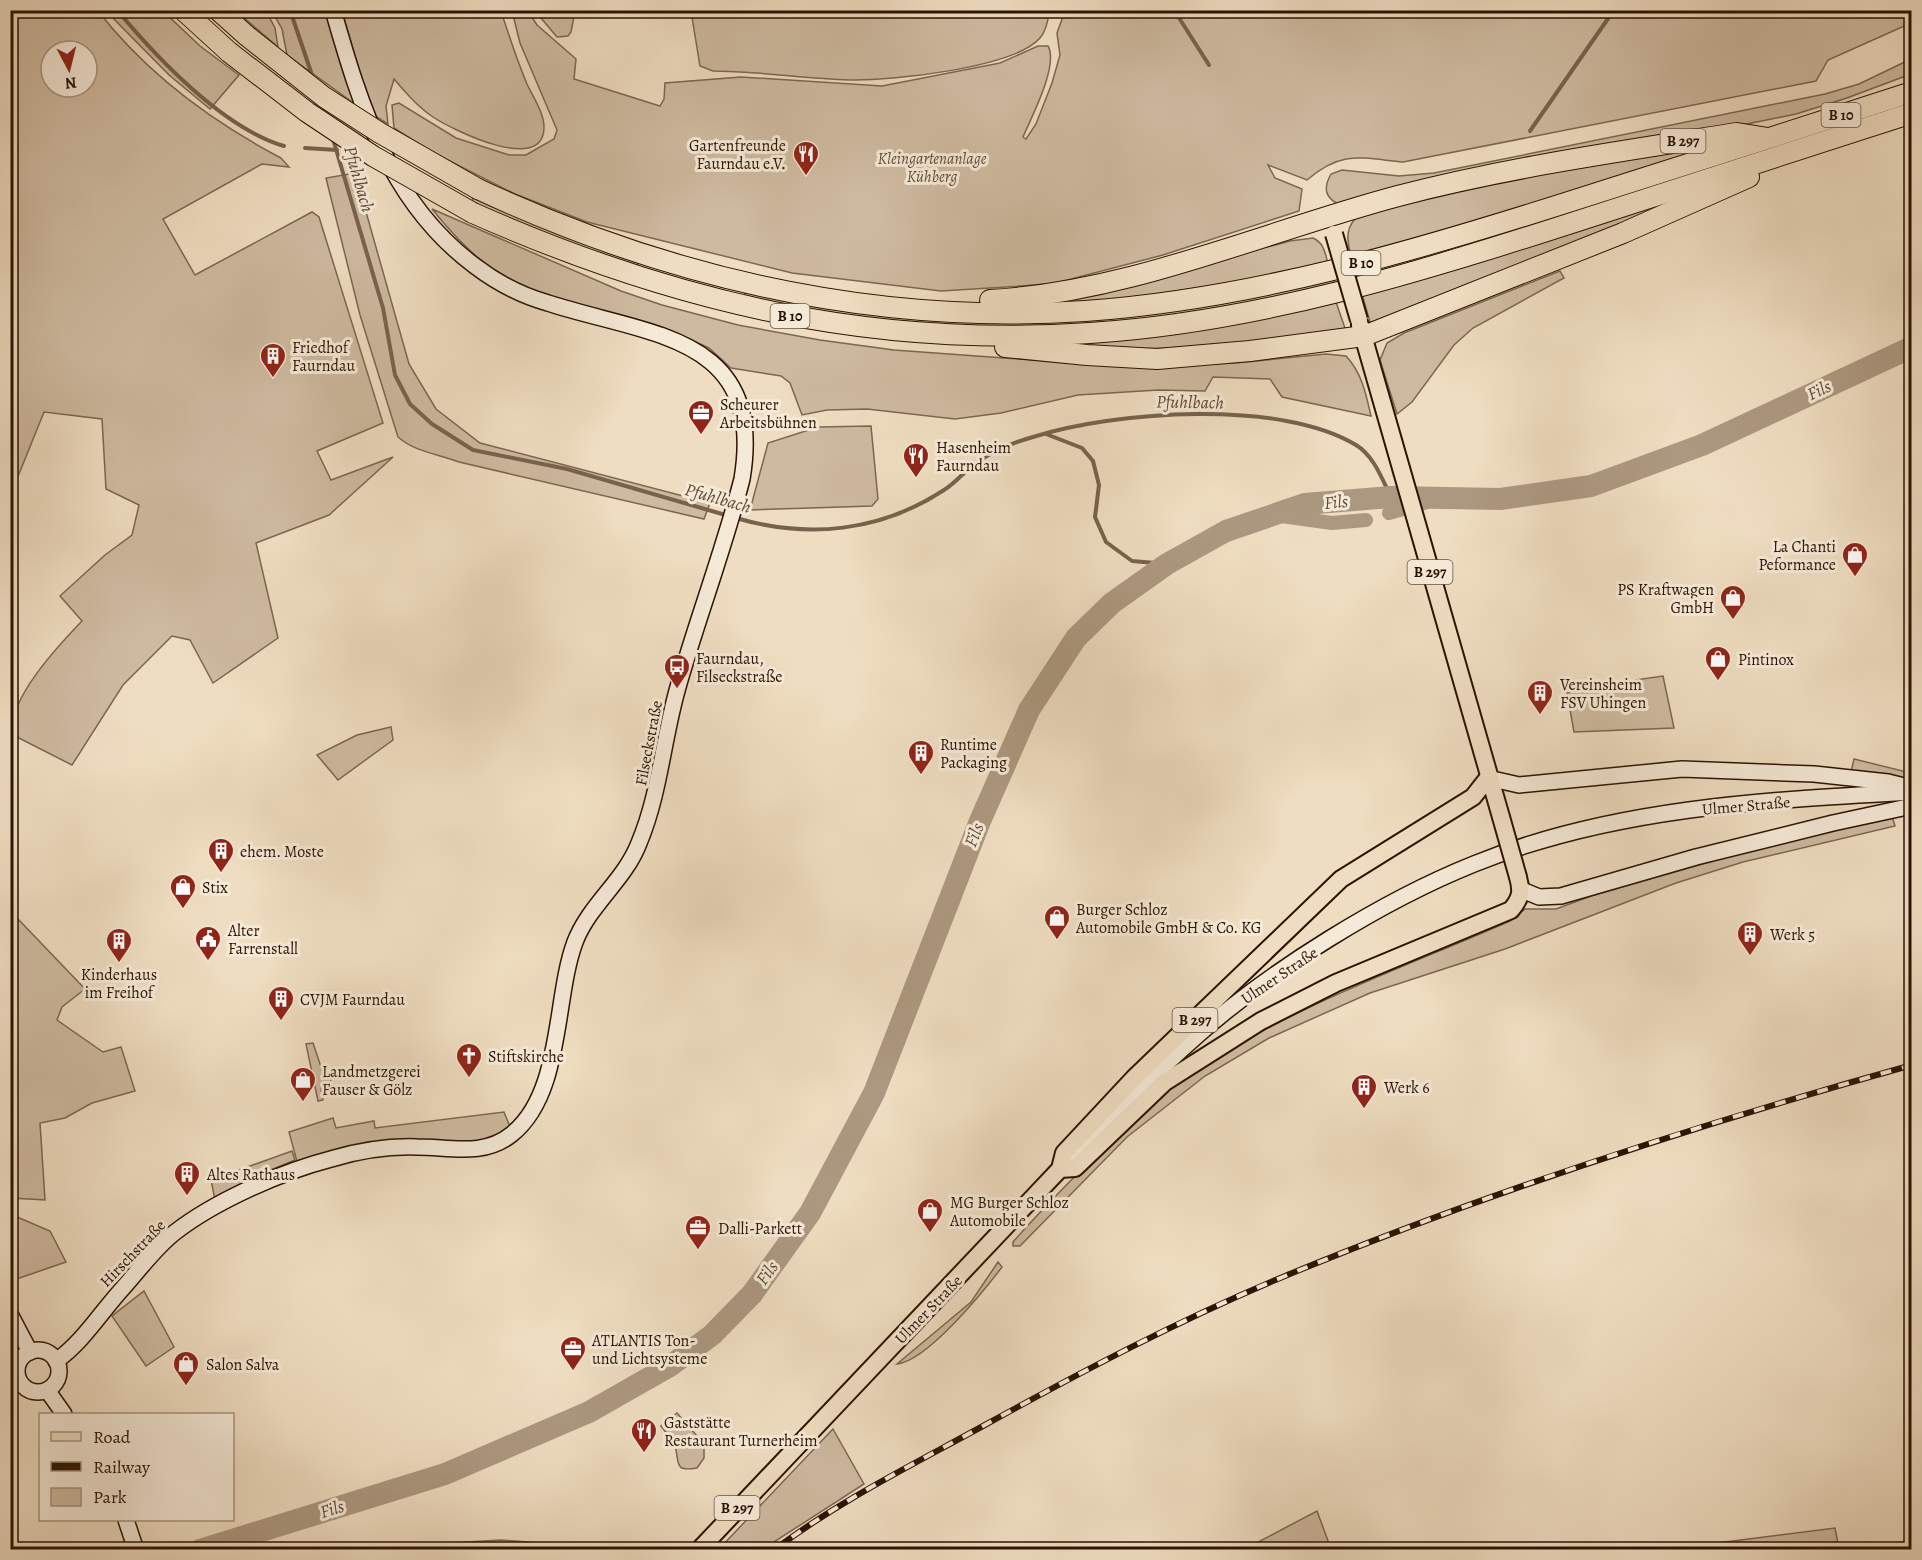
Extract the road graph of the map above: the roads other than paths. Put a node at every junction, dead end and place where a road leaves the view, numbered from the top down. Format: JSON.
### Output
{"nodes":[{"id":1,"x":183,"y":10,"type":"edge"},
{"id":2,"x":218,"y":10,"type":"edge"},
{"id":3,"x":333,"y":10,"type":"edge"},
{"id":4,"x":1911,"y":92,"type":"edge"},
{"id":5,"x":1911,"y":113,"type":"edge"},
{"id":6,"x":1770,"y":138,"type":"junction"},
{"id":7,"x":1778,"y":157,"type":"junction"},
{"id":8,"x":1331,"y":226,"type":"junction"},
{"id":9,"x":938,"y":311,"type":"junction"},
{"id":10,"x":1361,"y":328,"type":"junction"},
{"id":11,"x":956,"y":334,"type":"junction"},
{"id":12,"x":1488,"y":778,"type":"junction"},
{"id":13,"x":1911,"y":788,"type":"edge"},
{"id":14,"x":1911,"y":792,"type":"edge"},
{"id":15,"x":1911,"y":806,"type":"edge"},
{"id":16,"x":1520,"y":883,"type":"junction"},
{"id":17,"x":494,"y":1145,"type":"joint"},
{"id":18,"x":1060,"y":1169,"type":"junction"},
{"id":19,"x":10,"y":1314,"type":"edge"},
{"id":20,"x":30,"y":1352,"type":"junction"},
{"id":21,"x":56,"y":1361,"type":"junction"},
{"id":22,"x":14,"y":1374,"type":"edge"},
{"id":23,"x":48,"y":1390,"type":"junction"},
{"id":24,"x":63,"y":1413,"type":"edge"},
{"id":25,"x":126,"y":1521,"type":"edge"},
{"id":26,"x":134,"y":1545,"type":"edge"},
{"id":27,"x":699,"y":1550,"type":"edge"}],
"edges":[{"from":1,"to":11,"type":"highway","number":"B 10","bridge":true},
{"from":2,"to":9,"type":"highway","number":"B 10","bridge":true},
{"from":3,"to":17,"type":"street","name":"Filseckstraße"},
{"from":4,"to":6,"type":"highway","number":"B 10"},
{"from":5,"to":7,"type":"highway","number":"B 10"},
{"from":6,"to":8,"type":"highway","number":"B 297"},
{"from":6,"to":9,"type":"highway","number":"B 10"},
{"from":7,"to":10,"type":"highway","number":"B 10"},
{"from":7,"to":11,"type":"highway","number":"B 10"},
{"from":8,"to":9,"type":"highway","number":"B 10"},
{"from":8,"to":10,"type":"main road","number":"B 297","bridge":true},
{"from":10,"to":11,"type":"highway"},
{"from":10,"to":12,"type":"main road","number":"B 297"},
{"from":12,"to":13,"type":"street"},
{"from":12,"to":16,"type":"main road","number":"B 297","bridge":true},
{"from":12,"to":18,"type":"main road","number":"B 297"},
{"from":14,"to":18,"type":"street","name":"Ulmer Straße"},
{"from":15,"to":16,"type":"street"},
{"from":16,"to":18,"type":"main road","number":"B 297"},
{"from":17,"to":21,"type":"street","name":"Hirschstraße"},
{"from":18,"to":27,"type":"main road","name":"Ulmer Straße","number":"B 297"},
{"from":19,"to":20,"type":"street"},
{"from":20,"to":21,"type":"street"},
{"from":20,"to":22,"type":"street"},
{"from":21,"to":23,"type":"street"},
{"from":22,"to":23,"type":"street"},
{"from":23,"to":24,"type":"street"},
{"from":25,"to":26,"type":"street"}]}
